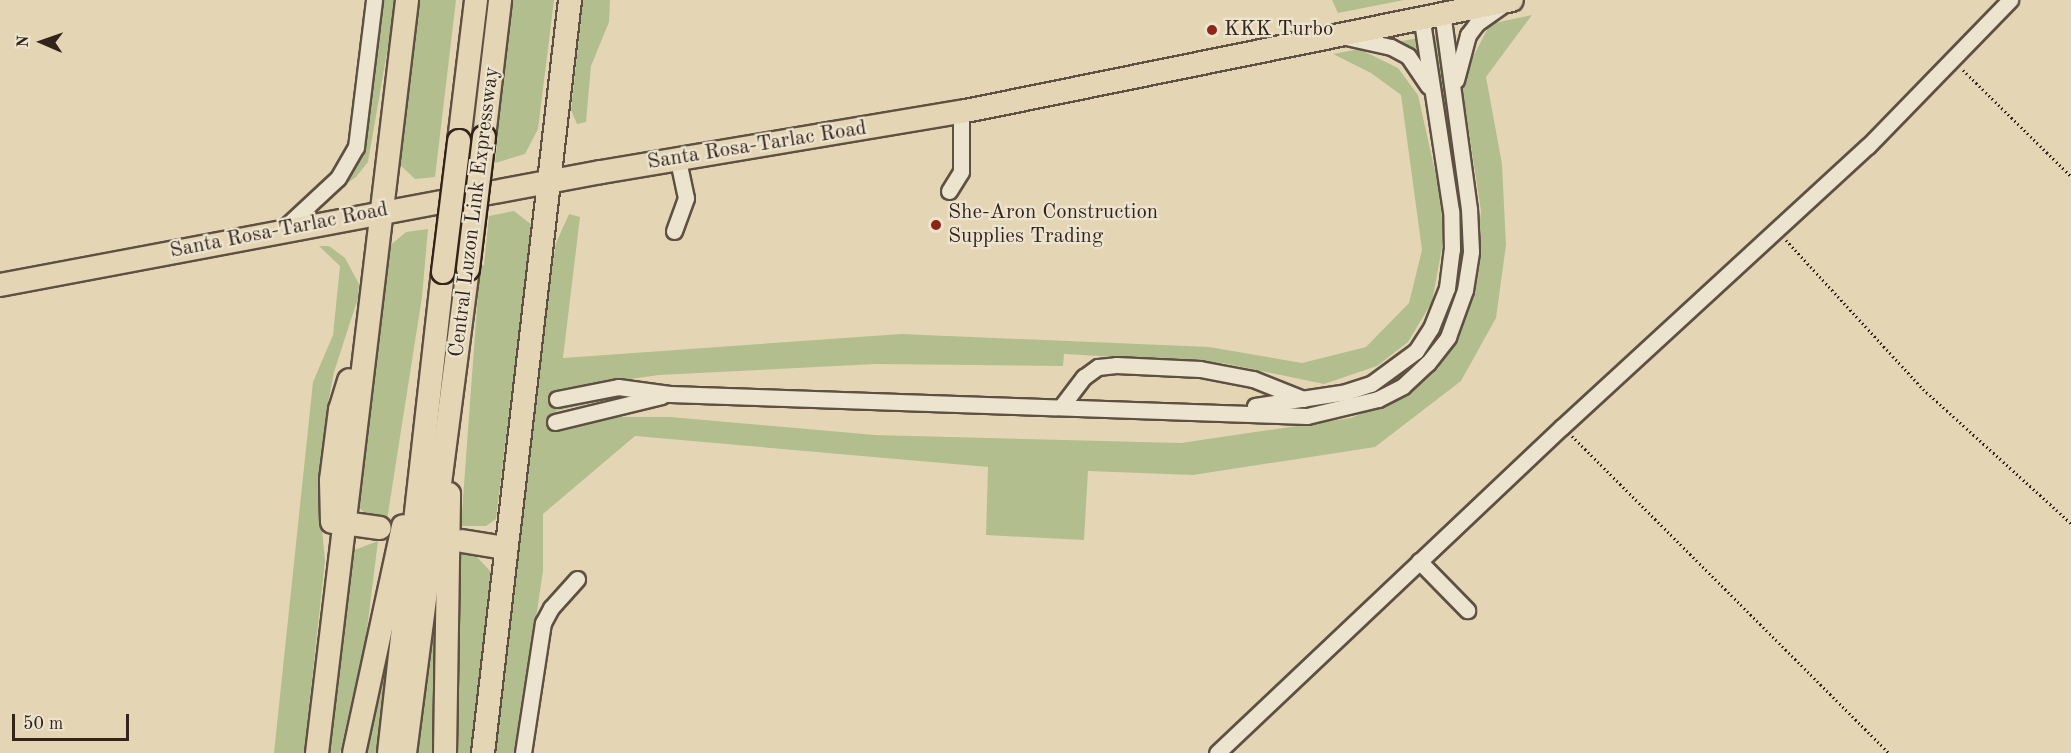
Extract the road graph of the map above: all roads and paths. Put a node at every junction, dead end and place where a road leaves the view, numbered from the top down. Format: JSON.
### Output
{"nodes":[{"id":1,"x":374,"y":0,"type":"edge"},
{"id":2,"x":407,"y":0,"type":"edge"},
{"id":3,"x":476,"y":0,"type":"edge"},
{"id":4,"x":500,"y":0,"type":"edge"},
{"id":5,"x":570,"y":0,"type":"edge"},
{"id":6,"x":1511,"y":0,"type":"edge"},
{"id":7,"x":2010,"y":0,"type":"edge"},
{"id":8,"x":1431,"y":14,"type":"junction"},
{"id":9,"x":1335,"y":34,"type":"junction"},
{"id":10,"x":1954,"y":61,"type":"junction"},
{"id":11,"x":1454,"y":95,"type":"junction"},
{"id":12,"x":1434,"y":98,"type":"junction"},
{"id":13,"x":961,"y":112,"type":"junction"},
{"id":14,"x":678,"y":160,"type":"junction"},
{"id":15,"x":2071,"y":176,"type":"edge"},
{"id":16,"x":547,"y":183,"type":"junction"},
{"id":17,"x":949,"y":191,"type":"dead end"},
{"id":18,"x":382,"y":211,"type":"junction"},
{"id":19,"x":282,"y":230,"type":"junction"},
{"id":20,"x":1776,"y":230,"type":"junction"},
{"id":21,"x":674,"y":231,"type":"dead end"},
{"id":22,"x":0,"y":285,"type":"edge"},
{"id":23,"x":366,"y":333,"type":"junction"},
{"id":24,"x":670,"y":394,"type":"junction"},
{"id":25,"x":557,"y":399,"type":"dead end"},
{"id":26,"x":1304,"y":399,"type":"junction"},
{"id":27,"x":1061,"y":407,"type":"junction"},
{"id":28,"x":1221,"y":411,"type":"junction"},
{"id":29,"x":424,"y":421,"type":"junction"},
{"id":30,"x":555,"y":422,"type":"dead end"},
{"id":31,"x":451,"y":423,"type":"junction"},
{"id":32,"x":1562,"y":427,"type":"junction"},
{"id":33,"x":344,"y":523,"type":"junction"},
{"id":34,"x":2071,"y":523,"type":"edge"},
{"id":35,"x":380,"y":528,"type":"dead end"},
{"id":36,"x":462,"y":541,"type":"dead end"},
{"id":37,"x":505,"y":548,"type":"junction"},
{"id":38,"x":1419,"y":561,"type":"junction"},
{"id":39,"x":339,"y":567,"type":"junction"},
{"id":40,"x":577,"y":579,"type":"dead end"},
{"id":41,"x":1467,"y":610,"type":"dead end"},
{"id":42,"x":317,"y":753,"type":"edge"},
{"id":43,"x":354,"y":753,"type":"edge"},
{"id":44,"x":389,"y":753,"type":"edge"},
{"id":45,"x":405,"y":753,"type":"edge"},
{"id":46,"x":445,"y":753,"type":"edge"},
{"id":47,"x":483,"y":753,"type":"edge"},
{"id":48,"x":523,"y":753,"type":"edge"},
{"id":49,"x":1216,"y":753,"type":"edge"},
{"id":50,"x":1889,"y":753,"type":"edge"}],
"edges":[{"from":1,"to":19,"type":"street"},
{"from":2,"to":18,"type":"highway"},
{"from":3,"to":29,"type":"highway","name":"Central Luzon Link Expressway","bridge":true},
{"from":4,"to":31,"type":"highway","name":"Central Luzon Link Expressway","bridge":true},
{"from":5,"to":16,"type":"highway"},
{"from":6,"to":8,"type":"highway","name":"Santa Rosa-Tarlac Road"},
{"from":6,"to":11,"type":"street"},
{"from":7,"to":10,"type":"street"},
{"from":8,"to":9,"type":"highway","name":"Santa Rosa-Tarlac Road"},
{"from":8,"to":11,"type":"street"},
{"from":8,"to":12,"type":"street"},
{"from":9,"to":12,"type":"street"},
{"from":9,"to":13,"type":"highway","name":"Santa Rosa-Tarlac Road"},
{"from":10,"to":15,"type":"path"},
{"from":10,"to":20,"type":"street"},
{"from":11,"to":28,"type":"street"},
{"from":12,"to":26,"type":"street"},
{"from":13,"to":14,"type":"highway","name":"Santa Rosa-Tarlac Road"},
{"from":13,"to":17,"type":"street"},
{"from":14,"to":16,"type":"highway","name":"Santa Rosa-Tarlac Road"},
{"from":14,"to":21,"type":"street"},
{"from":16,"to":18,"type":"highway","name":"Santa Rosa-Tarlac Road"},
{"from":16,"to":37,"type":"highway"},
{"from":18,"to":19,"type":"highway","name":"Santa Rosa-Tarlac Road"},
{"from":18,"to":23,"type":"highway"},
{"from":19,"to":22,"type":"highway","name":"Santa Rosa-Tarlac Road"},
{"from":20,"to":32,"type":"street"},
{"from":20,"to":34,"type":"path"},
{"from":23,"to":33,"type":"highway"},
{"from":23,"to":39,"type":"highway"},
{"from":24,"to":25,"type":"street"},
{"from":24,"to":27,"type":"street"},
{"from":24,"to":30,"type":"street"},
{"from":26,"to":27,"type":"street"},
{"from":26,"to":28,"type":"street"},
{"from":27,"to":28,"type":"street"},
{"from":29,"to":43,"type":"highway"},
{"from":29,"to":44,"type":"highway"},
{"from":31,"to":45,"type":"highway"},
{"from":31,"to":46,"type":"highway"},
{"from":32,"to":38,"type":"street"},
{"from":32,"to":50,"type":"path"},
{"from":33,"to":35,"type":"highway"},
{"from":33,"to":39,"type":"highway"},
{"from":36,"to":37,"type":"highway"},
{"from":37,"to":47,"type":"highway"},
{"from":38,"to":41,"type":"street"},
{"from":38,"to":49,"type":"street"},
{"from":39,"to":42,"type":"highway"},
{"from":40,"to":48,"type":"street"}]}
